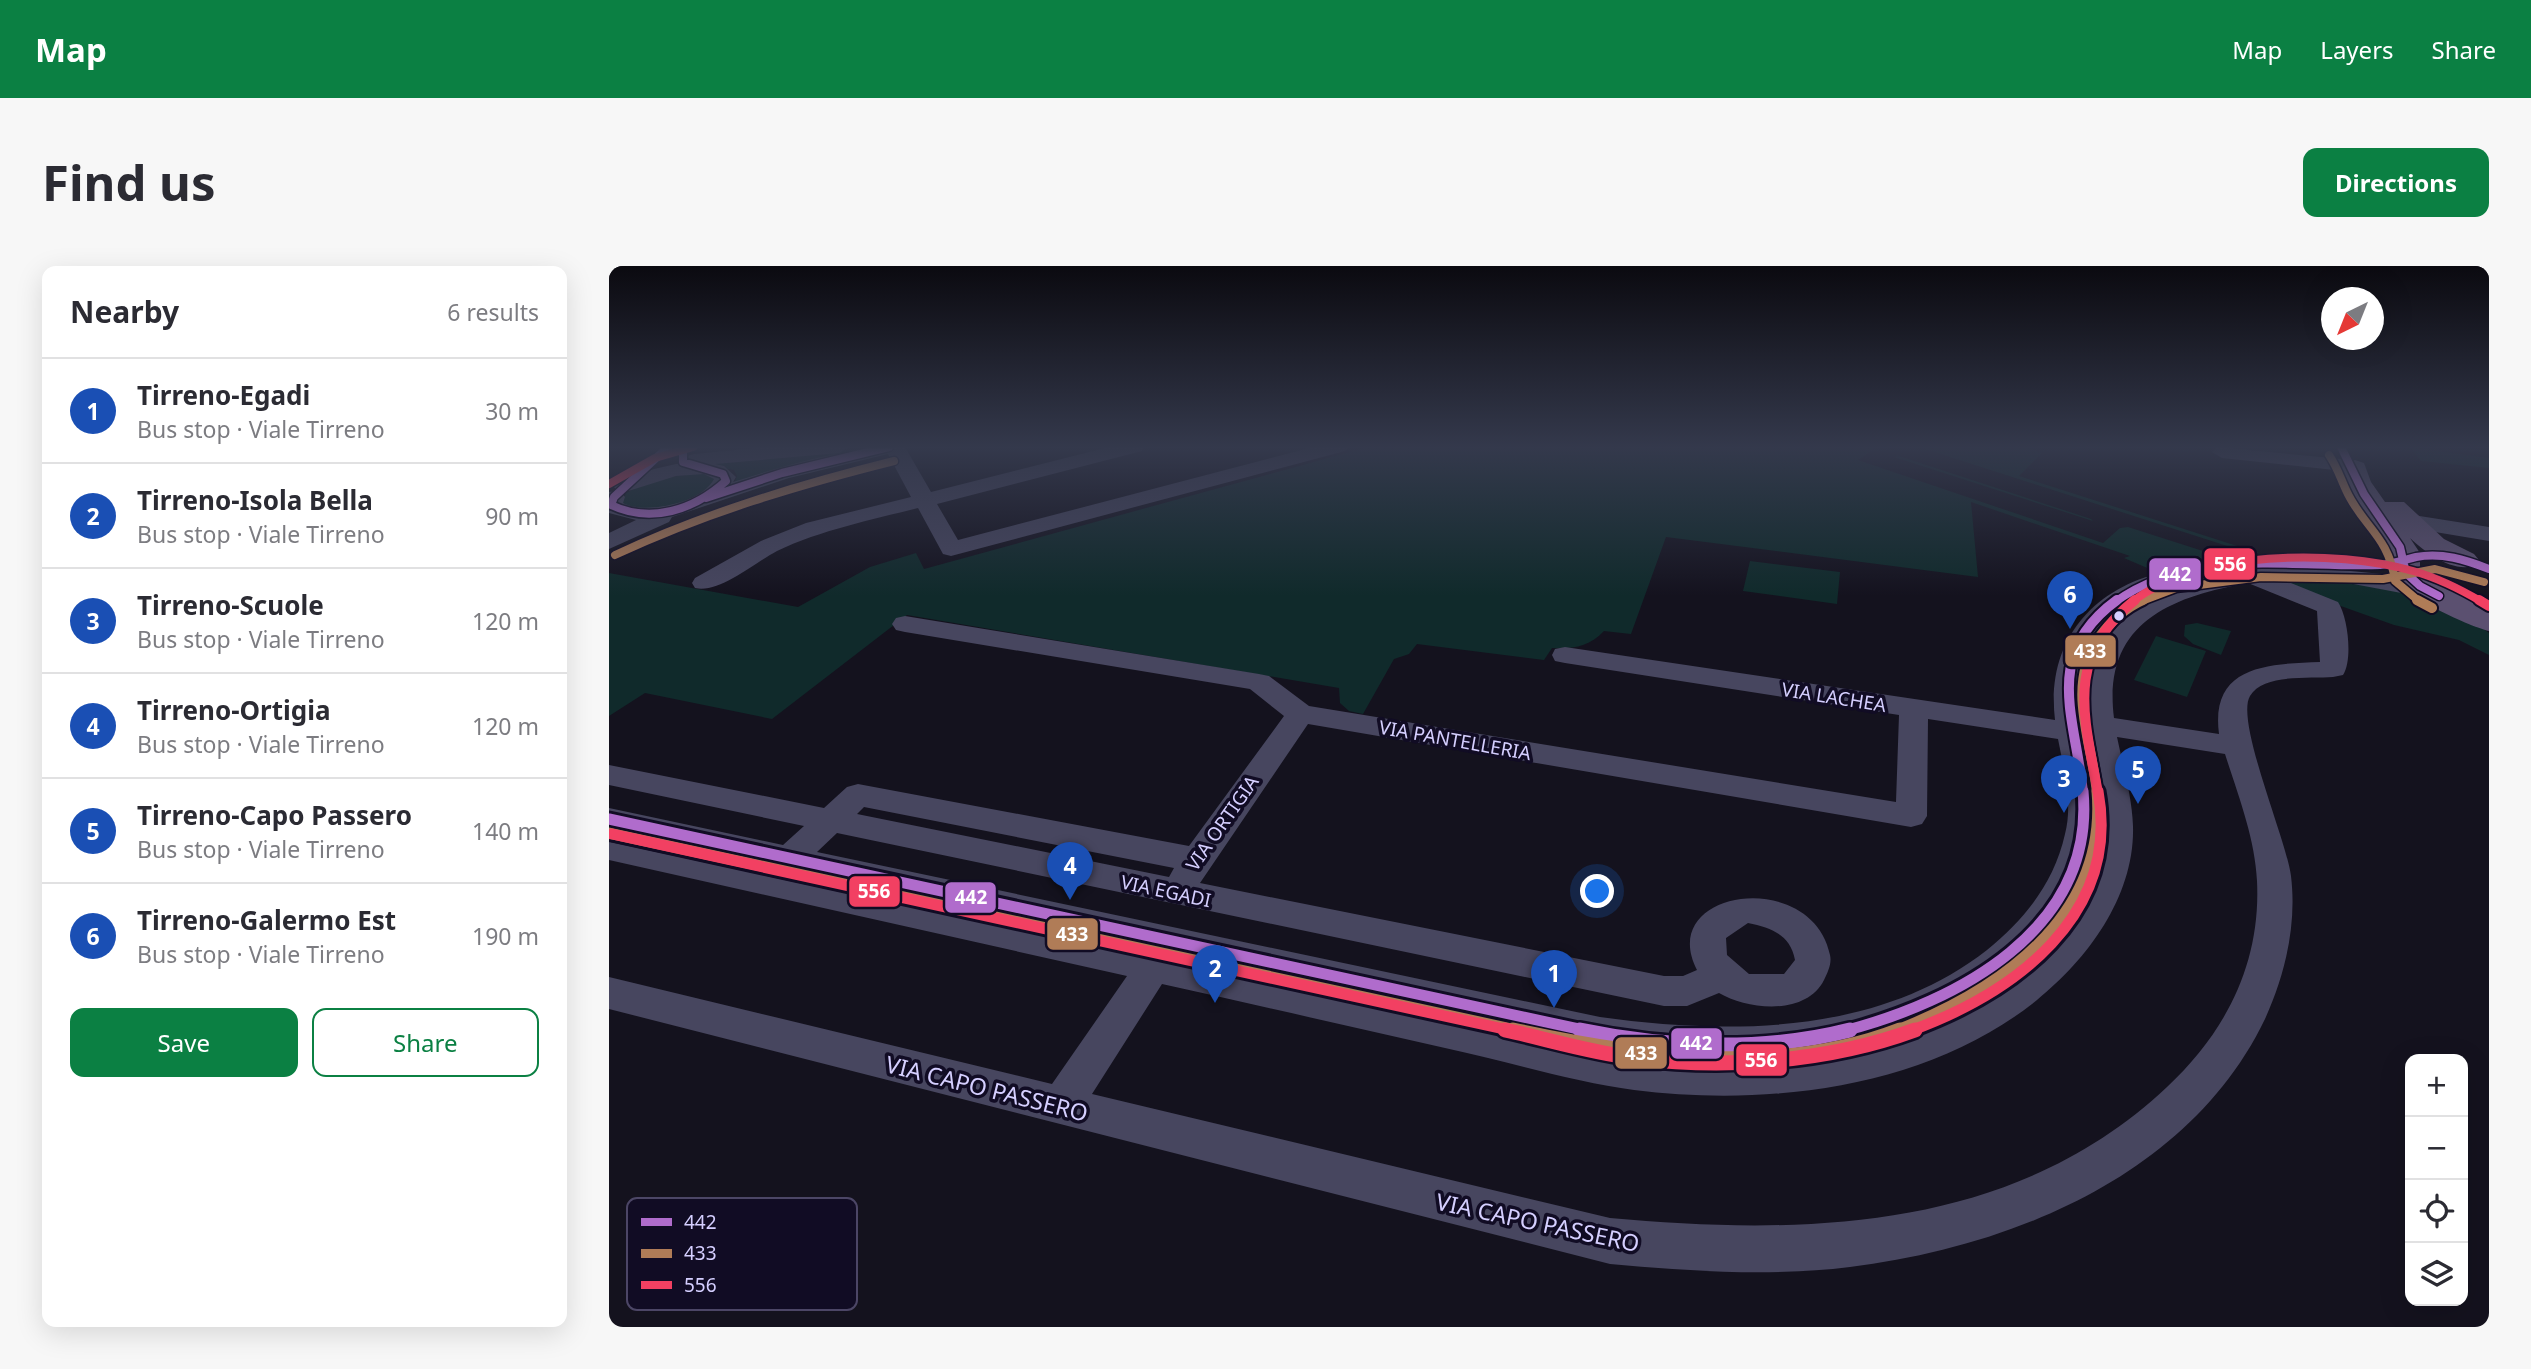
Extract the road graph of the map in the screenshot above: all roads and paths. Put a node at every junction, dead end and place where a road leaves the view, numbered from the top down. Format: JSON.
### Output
{"nodes":[{"id":1,"x":618,"y":497,"type":"edge"},
{"id":2,"x":711,"y":497,"type":"edge"},
{"id":3,"x":920,"y":497,"type":"edge"},
{"id":4,"x":936,"y":497,"type":"edge"},
{"id":5,"x":1150,"y":497,"type":"edge"},
{"id":6,"x":2368,"y":497,"type":"edge"},
{"id":7,"x":2384,"y":497,"type":"edge"},
{"id":8,"x":706,"y":498,"type":"joint"},
{"id":9,"x":922,"y":500,"type":"junction"},
{"id":10,"x":683,"y":507,"type":"junction"},
{"id":11,"x":2407,"y":521,"type":"junction"},
{"id":12,"x":2489,"y":534,"type":"edge"},
{"id":13,"x":609,"y":542,"type":"edge"},
{"id":14,"x":2407,"y":562,"type":"junction"},
{"id":15,"x":2477,"y":565,"type":"edge"},
{"id":16,"x":2251,"y":576,"type":"junction"},
{"id":17,"x":704,"y":583,"type":"dead end"},
{"id":18,"x":2434,"y":593,"type":"junction"},
{"id":19,"x":2489,"y":607,"type":"edge"},
{"id":20,"x":2489,"y":622,"type":"edge"},
{"id":21,"x":905,"y":624,"type":"dead end"},
{"id":22,"x":1566,"y":655,"type":"dead end"},
{"id":23,"x":1913,"y":710,"type":"junction"},
{"id":24,"x":1300,"y":714,"type":"junction"},
{"id":25,"x":2087,"y":728,"type":"junction"},
{"id":26,"x":2237,"y":746,"type":"junction"},
{"id":27,"x":609,"y":775,"type":"edge"},
{"id":28,"x":609,"y":819,"type":"edge"},
{"id":29,"x":832,"y":819,"type":"junction"},
{"id":30,"x":609,"y":848,"type":"edge"},
{"id":31,"x":790,"y":858,"type":"junction"},
{"id":32,"x":1197,"y":860,"type":"junction"},
{"id":33,"x":764,"y":883,"type":"junction"},
{"id":34,"x":1174,"y":893,"type":"junction"},
{"id":35,"x":1141,"y":955,"type":"junction"},
{"id":36,"x":1721,"y":975,"type":"dead end"},
{"id":37,"x":609,"y":993,"type":"edge"},
{"id":38,"x":1060,"y":1107,"type":"junction"}],
"edges":[{"from":1,"to":10,"type":"street"},
{"from":2,"to":8,"type":"street"},
{"from":3,"to":9,"type":"street"},
{"from":4,"to":9,"type":"street"},
{"from":5,"to":9,"type":"street"},
{"from":6,"to":14,"type":"main road"},
{"from":7,"to":11,"type":"main road"},
{"from":8,"to":10,"type":"street"},
{"from":9,"to":17,"type":"street"},
{"from":10,"to":13,"type":"street"},
{"from":11,"to":12,"type":"street"},
{"from":11,"to":15,"type":"main road"},
{"from":14,"to":15,"type":"main road"},
{"from":14,"to":18,"type":"main road"},
{"from":14,"to":25,"type":"street"},
{"from":16,"to":18,"type":"street"},
{"from":16,"to":25,"type":"street"},
{"from":16,"to":26,"type":"street","name":"VIA CAPO PASSERO"},
{"from":18,"to":19,"type":"main road"},
{"from":18,"to":20,"type":"main road"},
{"from":21,"to":24,"type":"street","name":"VIA PANTELLERIA"},
{"from":22,"to":23,"type":"street","name":"VIA LACHEA"},
{"from":23,"to":24,"type":"street","name":"VIA PANTELLERIA"},
{"from":23,"to":25,"type":"street","name":"VIA LACHEA"},
{"from":24,"to":32,"type":"street","name":"VIA ORTIGIA"},
{"from":25,"to":26,"type":"street","name":"VIA LACHEA"},
{"from":25,"to":35,"type":"street"},
{"from":26,"to":38,"type":"street","name":"VIA CAPO PASSERO"},
{"from":27,"to":29,"type":"street","name":"VIA EGADI"},
{"from":28,"to":31,"type":"street"},
{"from":29,"to":31,"type":"street"},
{"from":29,"to":32,"type":"street"},
{"from":29,"to":34,"type":"street","name":"VIA EGADI"},
{"from":30,"to":33,"type":"street"},
{"from":31,"to":33,"type":"street"},
{"from":31,"to":35,"type":"street"},
{"from":32,"to":34,"type":"street","name":"VIA ORTIGIA"},
{"from":33,"to":35,"type":"street"},
{"from":34,"to":35,"type":"street","name":"VIA ORTIGIA"},
{"from":34,"to":36,"type":"street","name":"VIA EGADI"},
{"from":35,"to":38,"type":"street","name":"VIA ORTIGIA"},
{"from":37,"to":38,"type":"street","name":"VIA CAPO PASSERO"}]}
